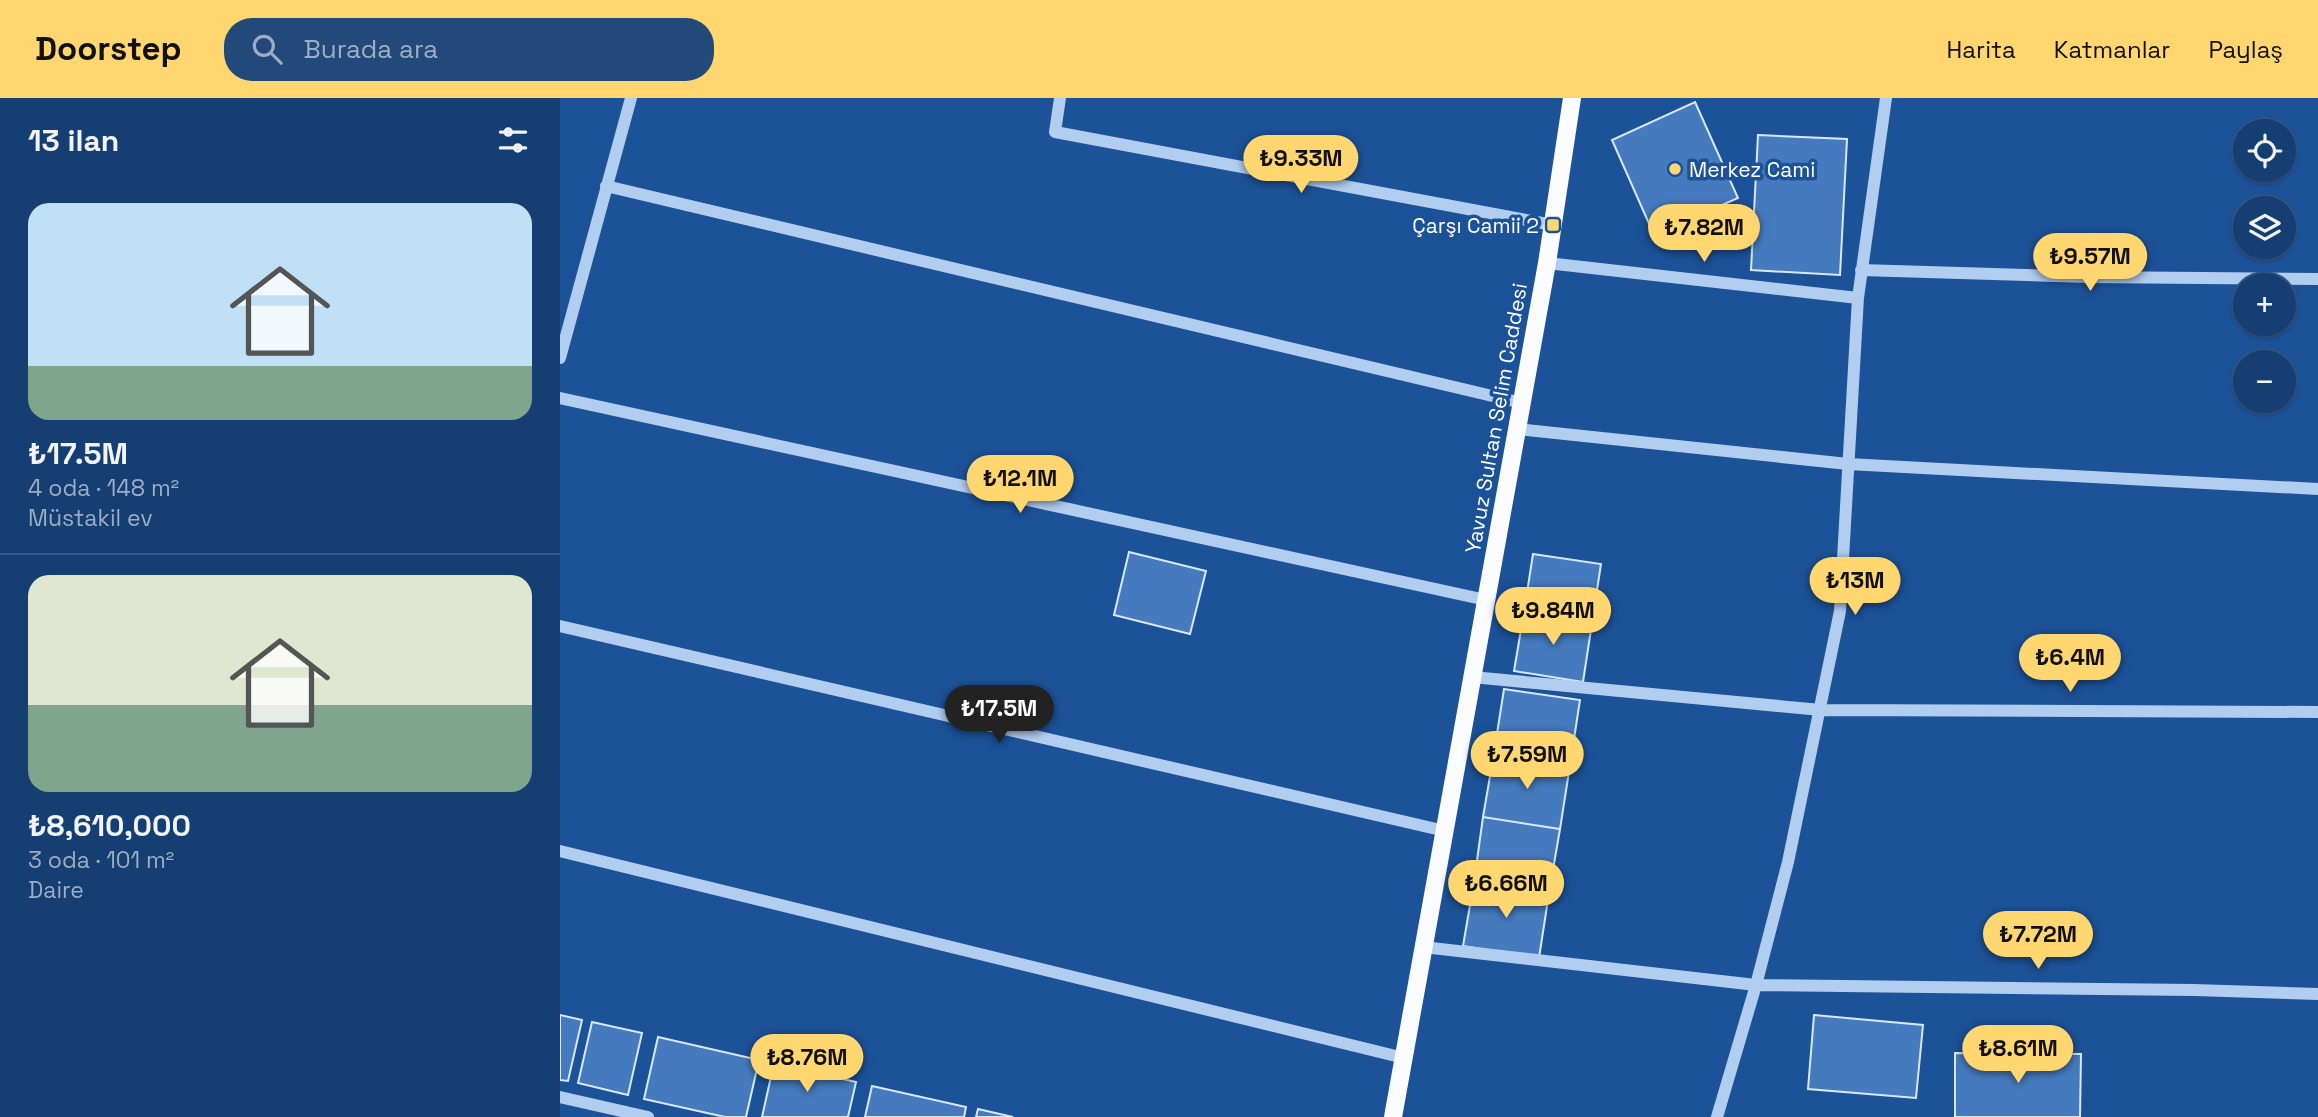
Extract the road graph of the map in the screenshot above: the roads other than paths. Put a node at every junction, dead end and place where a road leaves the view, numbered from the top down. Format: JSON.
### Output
{"nodes":[{"id":1,"x":631,"y":98,"type":"edge"},
{"id":2,"x":1060,"y":98,"type":"edge"},
{"id":3,"x":1572,"y":98,"type":"edge"},
{"id":4,"x":1886,"y":98,"type":"edge"},
{"id":5,"x":606,"y":186,"type":"junction"},
{"id":6,"x":1552,"y":225,"type":"junction"},
{"id":7,"x":1547,"y":263,"type":"junction"},
{"id":8,"x":1861,"y":270,"type":"junction"},
{"id":9,"x":2318,"y":279,"type":"edge"},
{"id":10,"x":1858,"y":299,"type":"junction"},
{"id":11,"x":560,"y":358,"type":"edge"},
{"id":12,"x":560,"y":398,"type":"edge"},
{"id":13,"x":1522,"y":403,"type":"junction"},
{"id":14,"x":1517,"y":429,"type":"junction"},
{"id":15,"x":1848,"y":464,"type":"junction"},
{"id":16,"x":2318,"y":489,"type":"edge"},
{"id":17,"x":1486,"y":600,"type":"junction"},
{"id":18,"x":560,"y":626,"type":"edge"},
{"id":19,"x":1472,"y":677,"type":"junction"},
{"id":20,"x":1821,"y":710,"type":"junction"},
{"id":21,"x":2318,"y":712,"type":"edge"},
{"id":22,"x":1445,"y":831,"type":"junction"},
{"id":23,"x":560,"y":851,"type":"edge"},
{"id":24,"x":1423,"y":947,"type":"junction"},
{"id":25,"x":1756,"y":985,"type":"junction"},
{"id":26,"x":2318,"y":994,"type":"edge"},
{"id":27,"x":1404,"y":1058,"type":"junction"},
{"id":28,"x":560,"y":1097,"type":"edge"},
{"id":29,"x":648,"y":1117,"type":"edge"},
{"id":30,"x":1393,"y":1117,"type":"edge"},
{"id":31,"x":1717,"y":1117,"type":"edge"}],
"edges":[{"from":1,"to":5,"type":"street"},
{"from":2,"to":6,"type":"street"},
{"from":3,"to":6,"type":"main road","name":"Yavuz Sultan Selim Caddesi"},
{"from":4,"to":8,"type":"street"},
{"from":5,"to":11,"type":"street"},
{"from":5,"to":13,"type":"street"},
{"from":6,"to":7,"type":"main road","name":"Yavuz Sultan Selim Caddesi"},
{"from":7,"to":10,"type":"street"},
{"from":7,"to":13,"type":"main road","name":"Yavuz Sultan Selim Caddesi"},
{"from":8,"to":9,"type":"street"},
{"from":8,"to":10,"type":"street"},
{"from":10,"to":15,"type":"street"},
{"from":12,"to":17,"type":"street"},
{"from":13,"to":14,"type":"main road","name":"Yavuz Sultan Selim Caddesi"},
{"from":14,"to":15,"type":"street"},
{"from":14,"to":17,"type":"main road","name":"Yavuz Sultan Selim Caddesi"},
{"from":15,"to":16,"type":"street"},
{"from":15,"to":20,"type":"street"},
{"from":17,"to":19,"type":"main road","name":"Yavuz Sultan Selim Caddesi"},
{"from":18,"to":22,"type":"street"},
{"from":19,"to":20,"type":"street"},
{"from":19,"to":22,"type":"main road","name":"Yavuz Sultan Selim Caddesi"},
{"from":20,"to":21,"type":"street"},
{"from":20,"to":25,"type":"street"},
{"from":22,"to":24,"type":"main road","name":"Yavuz Sultan Selim Caddesi"},
{"from":23,"to":27,"type":"street"},
{"from":24,"to":25,"type":"street"},
{"from":24,"to":27,"type":"main road","name":"Yavuz Sultan Selim Caddesi"},
{"from":25,"to":26,"type":"street"},
{"from":25,"to":31,"type":"street"},
{"from":27,"to":30,"type":"main road","name":"Yavuz Sultan Selim Caddesi"},
{"from":28,"to":29,"type":"street"}]}
